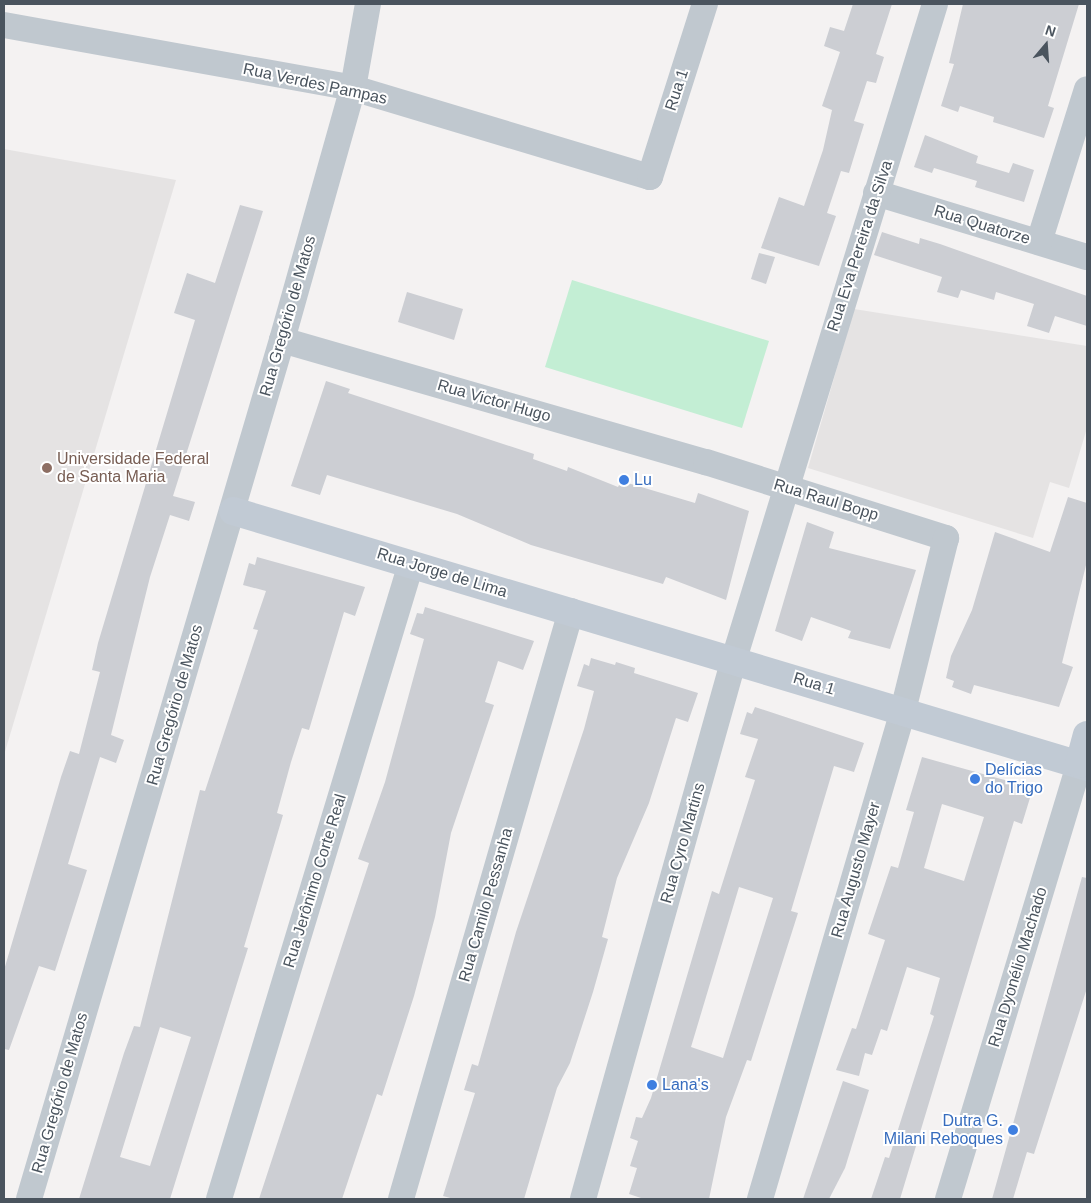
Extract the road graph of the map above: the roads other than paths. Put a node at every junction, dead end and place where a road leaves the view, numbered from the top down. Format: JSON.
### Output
{"nodes":[{"id":1,"x":368,"y":4,"type":"edge"},
{"id":2,"x":705,"y":4,"type":"edge"},
{"id":3,"x":935,"y":4,"type":"edge"},
{"id":4,"x":4,"y":25,"type":"edge"},
{"id":5,"x":353,"y":88,"type":"junction"},
{"id":6,"x":1087,"y":89,"type":"edge"},
{"id":7,"x":650,"y":176,"type":"joint"},
{"id":8,"x":876,"y":193,"type":"junction"},
{"id":9,"x":1039,"y":242,"type":"junction"},
{"id":10,"x":1087,"y":257,"type":"edge"},
{"id":11,"x":282,"y":340,"type":"junction"},
{"id":12,"x":706,"y":462,"type":"joint"},
{"id":13,"x":786,"y":488,"type":"junction"},
{"id":14,"x":233,"y":511,"type":"junction"},
{"id":15,"x":946,"y":538,"type":"joint"},
{"id":16,"x":411,"y":564,"type":"junction"},
{"id":17,"x":571,"y":611,"type":"junction"},
{"id":18,"x":650,"y":635,"type":"joint"},
{"id":19,"x":734,"y":659,"type":"junction"},
{"id":20,"x":903,"y":711,"type":"junction"},
{"id":21,"x":1087,"y":735,"type":"edge"},
{"id":22,"x":1083,"y":766,"type":"edge"},
{"id":23,"x":29,"y":1199,"type":"edge"},
{"id":24,"x":219,"y":1199,"type":"edge"},
{"id":25,"x":401,"y":1199,"type":"edge"},
{"id":26,"x":583,"y":1199,"type":"edge"},
{"id":27,"x":760,"y":1199,"type":"edge"},
{"id":28,"x":948,"y":1199,"type":"edge"}],
"edges":[{"from":1,"to":5,"type":"street","name":"Rua Gregório de Matos"},
{"from":2,"to":7,"type":"street","name":"Rua 1"},
{"from":3,"to":8,"type":"street","name":"Rua Eva Pereira da Silva"},
{"from":4,"to":5,"type":"street","name":"Rua Verdes Pampas"},
{"from":5,"to":7,"type":"street","name":"Rua Verdes Pampas"},
{"from":5,"to":11,"type":"street","name":"Rua Gregório de Matos"},
{"from":6,"to":9,"type":"street"},
{"from":8,"to":9,"type":"street","name":"Rua Quatorze"},
{"from":8,"to":13,"type":"street","name":"Rua Eva Pereira da Silva"},
{"from":9,"to":10,"type":"street","name":"Rua Quatorze"},
{"from":11,"to":12,"type":"street","name":"Rua Victor Hugo"},
{"from":11,"to":14,"type":"street","name":"Rua Gregório de Matos"},
{"from":12,"to":13,"type":"street","name":"Rua Raul Bopp"},
{"from":13,"to":15,"type":"street","name":"Rua Raul Bopp"},
{"from":13,"to":19,"type":"street","name":"Rua Cyro Martins"},
{"from":14,"to":16,"type":"street","name":"Rua Jorge de Lima"},
{"from":14,"to":23,"type":"street","name":"Rua Gregório de Matos"},
{"from":15,"to":20,"type":"street","name":"Rua Augusto Mayer"},
{"from":16,"to":17,"type":"street","name":"Rua Jorge de Lima"},
{"from":16,"to":24,"type":"street","name":"Rua Jerônimo Corte Real"},
{"from":17,"to":18,"type":"street","name":"Rua Jorge de Lima"},
{"from":17,"to":25,"type":"street","name":"Rua Camilo Pessanha"},
{"from":18,"to":19,"type":"street","name":"Rua 1"},
{"from":19,"to":20,"type":"street","name":"Rua 1"},
{"from":19,"to":26,"type":"street","name":"Rua Cyro Martins"},
{"from":20,"to":22,"type":"street","name":"Rua 1"},
{"from":20,"to":27,"type":"street","name":"Rua Augusto Mayer"},
{"from":21,"to":22,"type":"street","name":"Rua Dyonélio Machado"},
{"from":22,"to":28,"type":"street","name":"Rua Dyonélio Machado"}]}
